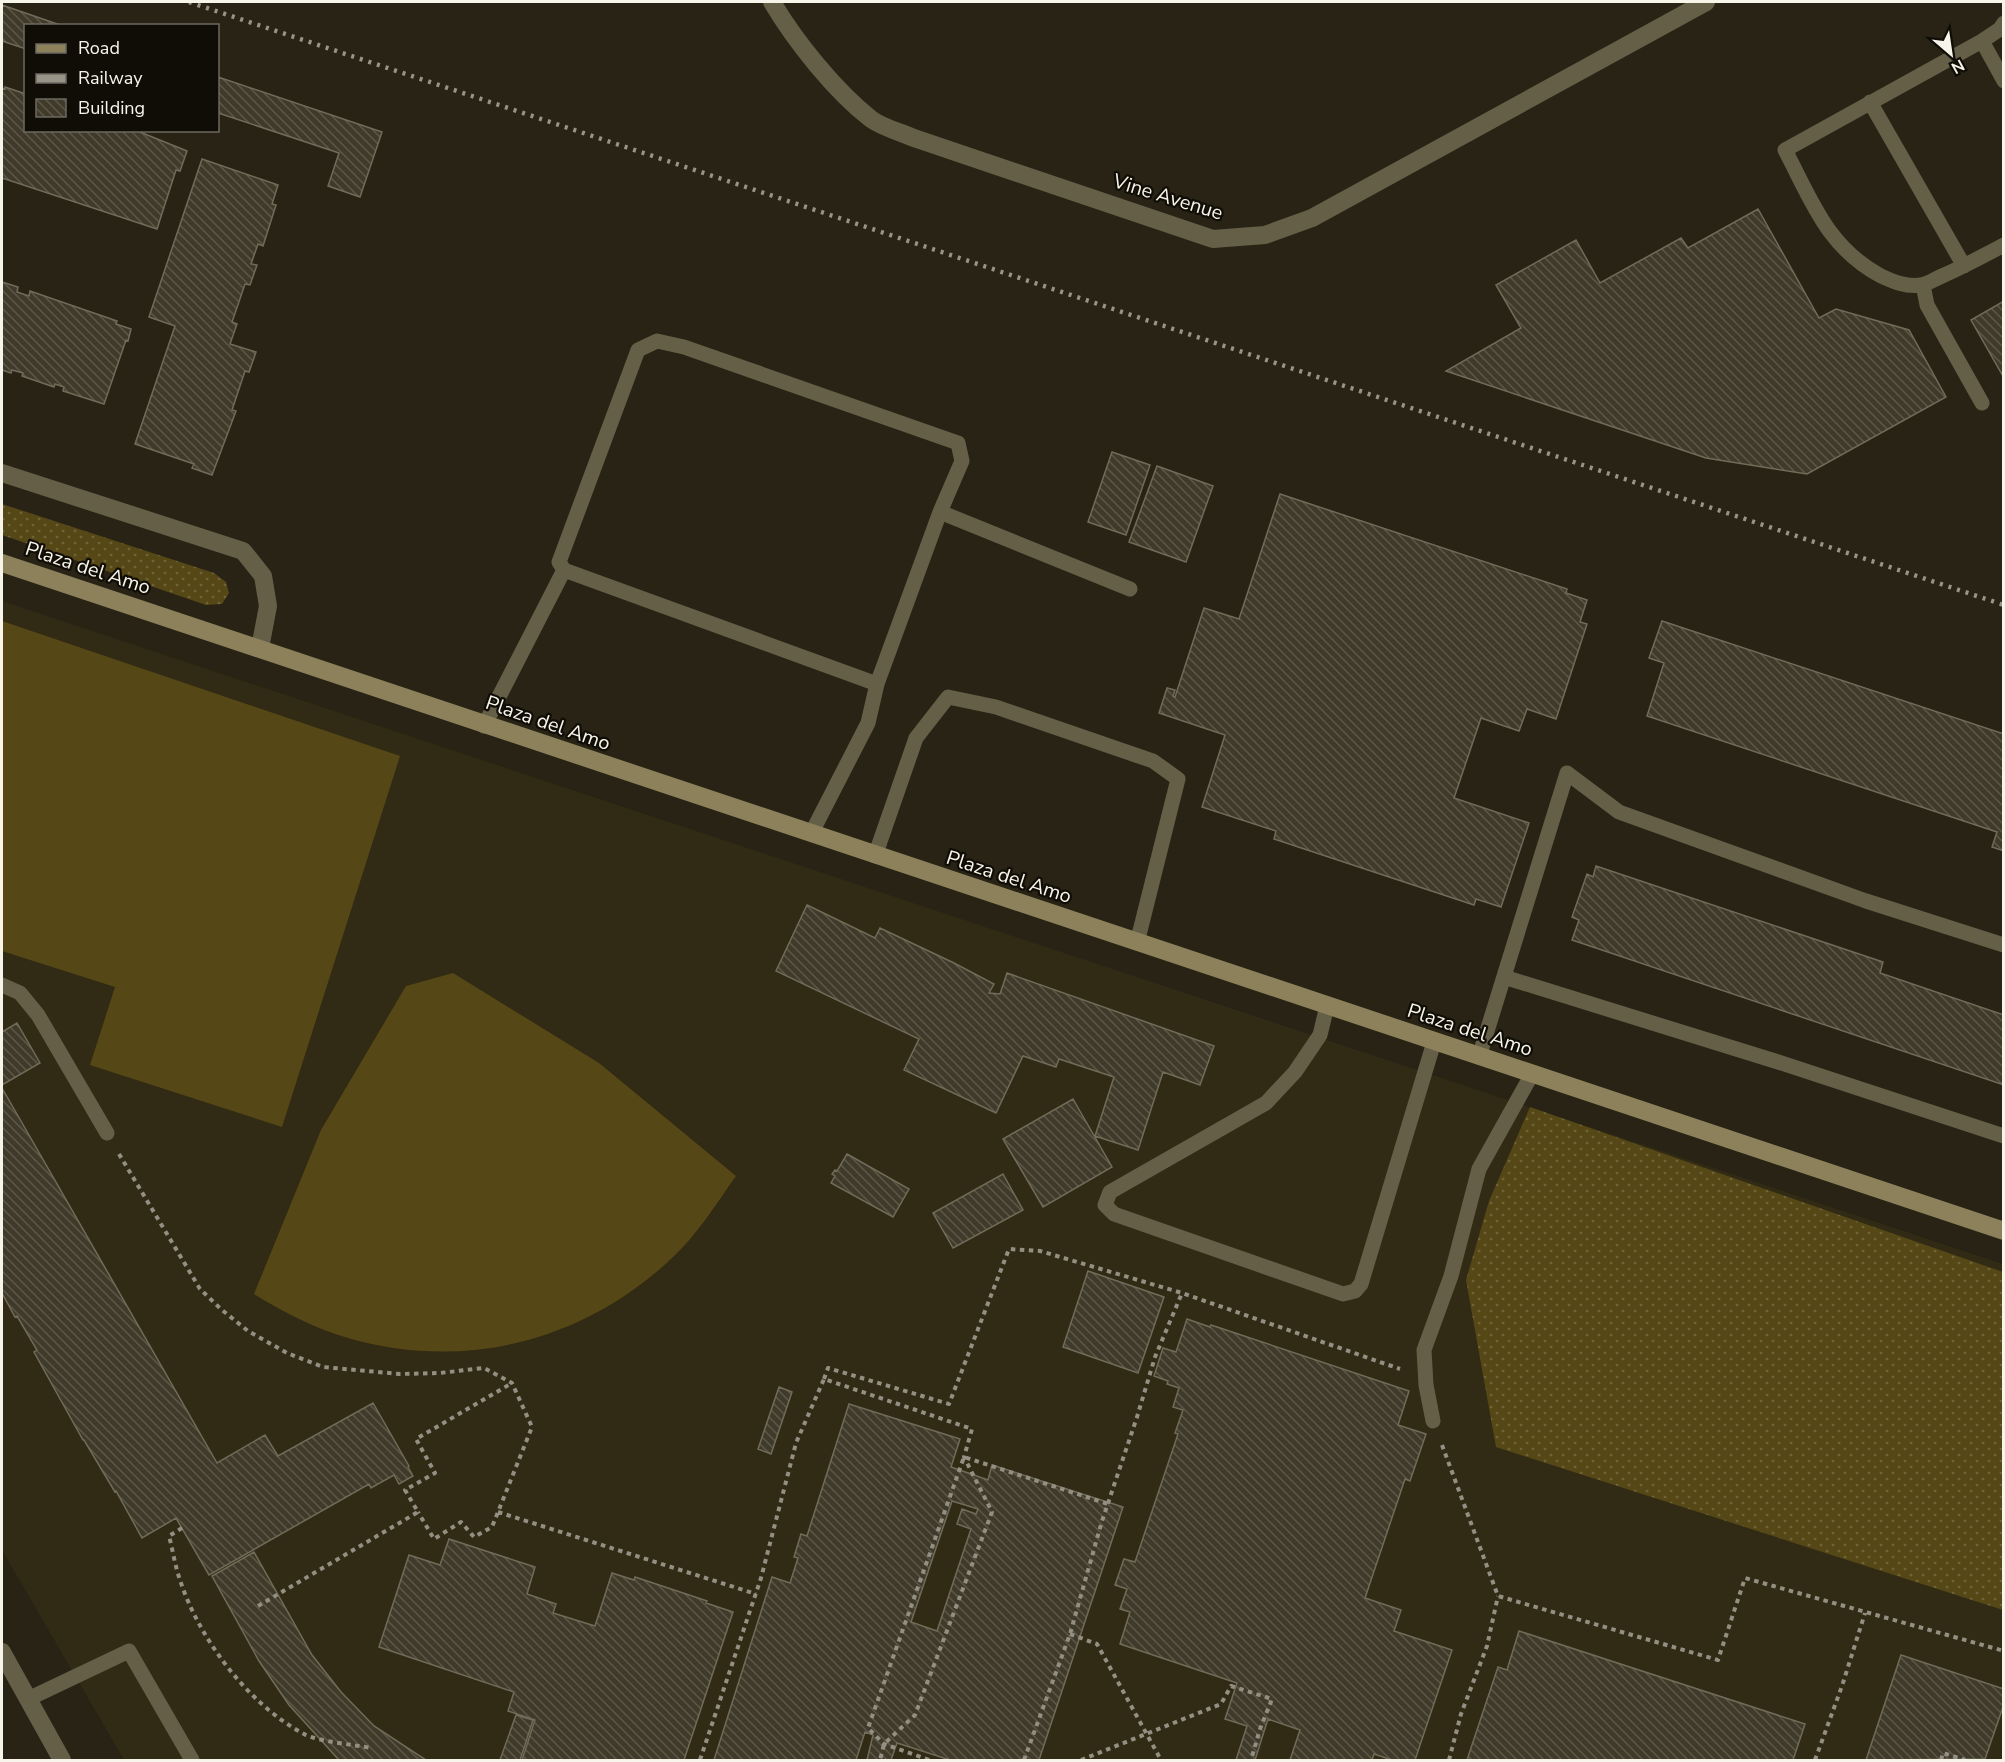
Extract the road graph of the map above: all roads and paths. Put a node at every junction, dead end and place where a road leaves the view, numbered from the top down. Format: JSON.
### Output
{"nodes":[{"id":1,"x":772,"y":2,"type":"edge"},
{"id":2,"x":1706,"y":2,"type":"edge"},
{"id":3,"x":2004,"y":23,"type":"edge"},
{"id":4,"x":1982,"y":41,"type":"junction"},
{"id":5,"x":2004,"y":81,"type":"edge"},
{"id":6,"x":1870,"y":102,"type":"junction"},
{"id":7,"x":2004,"y":245,"type":"edge"},
{"id":8,"x":1964,"y":266,"type":"junction"},
{"id":9,"x":1923,"y":285,"type":"junction"},
{"id":10,"x":1982,"y":404,"type":"dead end"},
{"id":11,"x":2,"y":473,"type":"edge"},
{"id":12,"x":940,"y":512,"type":"junction"},
{"id":13,"x":2,"y":563,"type":"edge"},
{"id":14,"x":564,"y":570,"type":"junction"},
{"id":15,"x":1130,"y":589,"type":"dead end"},
{"id":16,"x":260,"y":648,"type":"junction"},
{"id":17,"x":876,"y":684,"type":"junction"},
{"id":18,"x":484,"y":726,"type":"junction"},
{"id":19,"x":811,"y":834,"type":"junction"},
{"id":20,"x":875,"y":856,"type":"junction"},
{"id":21,"x":1137,"y":943,"type":"junction"},
{"id":22,"x":2004,"y":945,"type":"edge"},
{"id":23,"x":1504,"y":977,"type":"junction"},
{"id":24,"x":2,"y":985,"type":"edge"},
{"id":25,"x":1327,"y":1006,"type":"junction"},
{"id":26,"x":1434,"y":1042,"type":"junction"},
{"id":27,"x":1479,"y":1057,"type":"junction"},
{"id":28,"x":1532,"y":1074,"type":"junction"},
{"id":29,"x":107,"y":1133,"type":"joint"},
{"id":30,"x":2004,"y":1136,"type":"edge"},
{"id":31,"x":2004,"y":1231,"type":"edge"},
{"id":32,"x":1182,"y":1293,"type":"junction"},
{"id":33,"x":1404,"y":1371,"type":"dead end"},
{"id":34,"x":824,"y":1379,"type":"junction"},
{"id":35,"x":512,"y":1383,"type":"junction"},
{"id":36,"x":1433,"y":1421,"type":"joint"},
{"id":37,"x":964,"y":1458,"type":"junction"},
{"id":38,"x":1108,"y":1504,"type":"junction"},
{"id":39,"x":418,"y":1512,"type":"junction"},
{"id":40,"x":498,"y":1512,"type":"junction"},
{"id":41,"x":182,"y":1528,"type":"dead end"},
{"id":42,"x":756,"y":1593,"type":"junction"},
{"id":43,"x":1498,"y":1596,"type":"junction"},
{"id":44,"x":258,"y":1606,"type":"dead end"},
{"id":45,"x":1865,"y":1613,"type":"junction"},
{"id":46,"x":1070,"y":1634,"type":"junction"},
{"id":47,"x":2004,"y":1651,"type":"edge"},
{"id":48,"x":2,"y":1652,"type":"edge"},
{"id":49,"x":28,"y":1699,"type":"junction"},
{"id":50,"x":1146,"y":1734,"type":"junction"},
{"id":51,"x":884,"y":1744,"type":"junction"},
{"id":52,"x":371,"y":1748,"type":"dead end"},
{"id":53,"x":62,"y":1761,"type":"edge"},
{"id":54,"x":192,"y":1761,"type":"edge"},
{"id":55,"x":700,"y":1761,"type":"edge"},
{"id":56,"x":880,"y":1761,"type":"edge"},
{"id":57,"x":929,"y":1761,"type":"edge"},
{"id":58,"x":1024,"y":1761,"type":"edge"},
{"id":59,"x":1081,"y":1761,"type":"edge"},
{"id":60,"x":1161,"y":1761,"type":"edge"},
{"id":61,"x":1251,"y":1761,"type":"edge"},
{"id":62,"x":1449,"y":1761,"type":"edge"},
{"id":63,"x":1815,"y":1761,"type":"edge"},
{"id":64,"x":1941,"y":1761,"type":"edge"},
{"id":65,"x":1965,"y":1761,"type":"edge"}],
"edges":[{"from":1,"to":2,"type":"street","name":"Vine Avenue"},
{"from":3,"to":4,"type":"lane"},
{"from":4,"to":5,"type":"lane"},
{"from":4,"to":6,"type":"lane"},
{"from":6,"to":8,"type":"lane"},
{"from":6,"to":9,"type":"lane"},
{"from":7,"to":8,"type":"lane"},
{"from":8,"to":9,"type":"lane"},
{"from":9,"to":10,"type":"lane"},
{"from":11,"to":16,"type":"street"},
{"from":12,"to":14,"type":"lane"},
{"from":12,"to":15,"type":"lane"},
{"from":12,"to":17,"type":"lane"},
{"from":13,"to":16,"type":"main road","name":"Plaza del Amo"},
{"from":14,"to":17,"type":"lane"},
{"from":14,"to":18,"type":"lane"},
{"from":16,"to":18,"type":"main road","name":"Plaza del Amo"},
{"from":17,"to":19,"type":"lane"},
{"from":18,"to":19,"type":"main road","name":"Plaza del Amo"},
{"from":19,"to":20,"type":"main road","name":"Plaza del Amo"},
{"from":20,"to":21,"type":"main road","name":"Plaza del Amo"},
{"from":20,"to":21,"type":"lane"},
{"from":21,"to":25,"type":"main road","name":"Plaza del Amo"},
{"from":22,"to":23,"type":"lane"},
{"from":23,"to":27,"type":"lane"},
{"from":23,"to":30,"type":"lane"},
{"from":24,"to":29,"type":"lane"},
{"from":25,"to":26,"type":"main road","name":"Plaza del Amo"},
{"from":25,"to":26,"type":"lane"},
{"from":26,"to":27,"type":"main road","name":"Plaza del Amo"},
{"from":27,"to":28,"type":"main road","name":"Plaza del Amo"},
{"from":28,"to":31,"type":"main road","name":"Plaza del Amo"},
{"from":28,"to":36,"type":"lane"},
{"from":29,"to":35,"type":"path"},
{"from":32,"to":33,"type":"path"},
{"from":32,"to":34,"type":"path"},
{"from":32,"to":38,"type":"path"},
{"from":34,"to":37,"type":"path"},
{"from":34,"to":42,"type":"path"},
{"from":35,"to":39,"type":"path"},
{"from":35,"to":40,"type":"path"},
{"from":36,"to":43,"type":"path"},
{"from":37,"to":38,"type":"path"},
{"from":37,"to":51,"type":"path"},
{"from":37,"to":51,"type":"path"},
{"from":38,"to":46,"type":"path"},
{"from":39,"to":40,"type":"path"},
{"from":39,"to":44,"type":"path"},
{"from":40,"to":42,"type":"path"},
{"from":41,"to":52,"type":"path"},
{"from":42,"to":55,"type":"path"},
{"from":43,"to":45,"type":"path"},
{"from":43,"to":62,"type":"path"},
{"from":45,"to":47,"type":"path"},
{"from":45,"to":63,"type":"path"},
{"from":46,"to":50,"type":"path"},
{"from":46,"to":58,"type":"path"},
{"from":48,"to":49,"type":"street"},
{"from":49,"to":53,"type":"street"},
{"from":49,"to":54,"type":"lane"},
{"from":50,"to":59,"type":"path"},
{"from":50,"to":60,"type":"path"},
{"from":50,"to":61,"type":"path"},
{"from":51,"to":56,"type":"path"},
{"from":51,"to":57,"type":"path"},
{"from":64,"to":65,"type":"path"}]}
